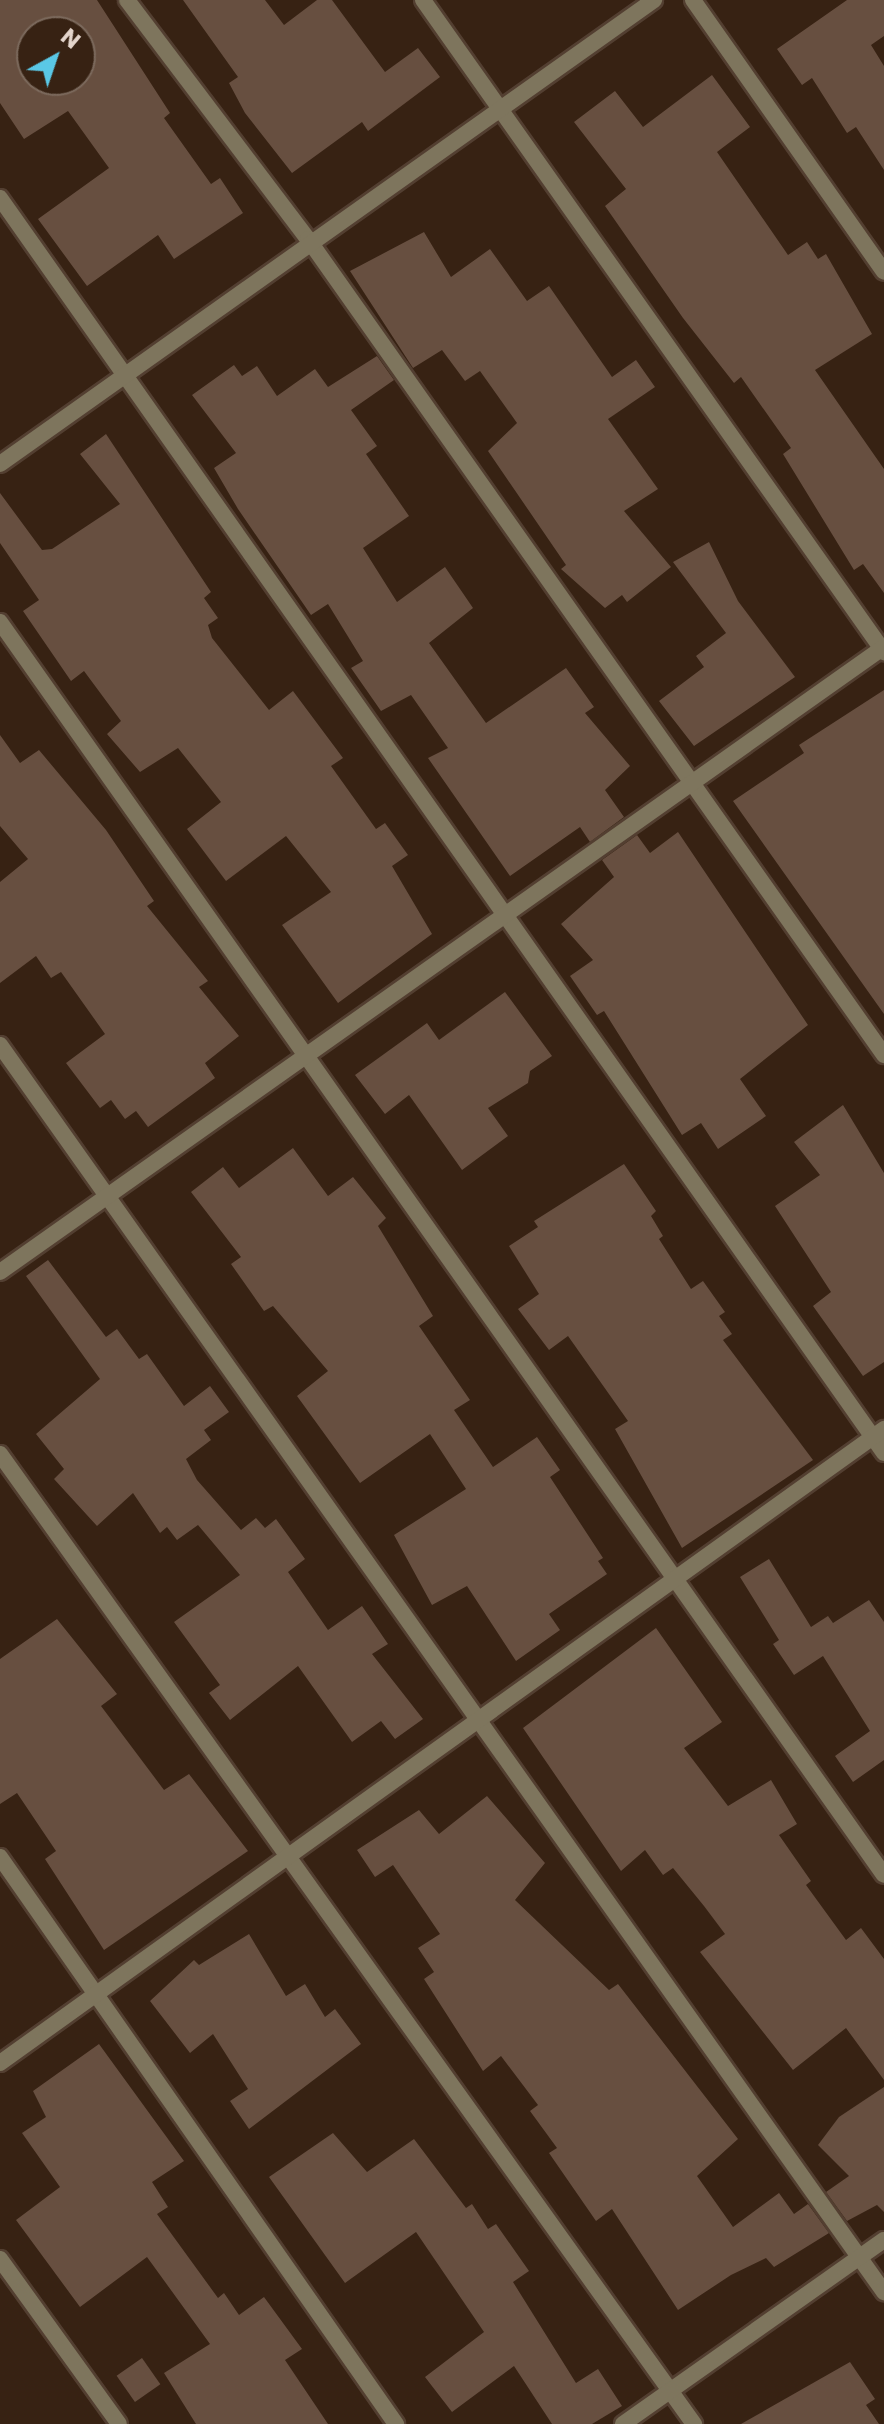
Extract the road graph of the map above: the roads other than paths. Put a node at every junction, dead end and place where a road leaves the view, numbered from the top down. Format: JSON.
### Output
{"nodes":[{"id":1,"x":127,"y":0,"type":"edge"},
{"id":2,"x":423,"y":0,"type":"edge"},
{"id":3,"x":654,"y":0,"type":"edge"},
{"id":4,"x":693,"y":0,"type":"edge"},
{"id":5,"x":501,"y":109,"type":"junction"},
{"id":6,"x":0,"y":198,"type":"edge"},
{"id":7,"x":308,"y":239,"type":"junction"},
{"id":8,"x":884,"y":272,"type":"edge"},
{"id":9,"x":127,"y":371,"type":"junction"},
{"id":10,"x":0,"y":464,"type":"edge"},
{"id":11,"x":0,"y":622,"type":"edge"},
{"id":12,"x":883,"y":650,"type":"edge"},
{"id":13,"x":689,"y":783,"type":"junction"},
{"id":14,"x":504,"y":914,"type":"junction"},
{"id":15,"x":0,"y":1045,"type":"edge"},
{"id":16,"x":308,"y":1049,"type":"junction"},
{"id":17,"x":884,"y":1055,"type":"edge"},
{"id":18,"x":109,"y":1194,"type":"junction"},
{"id":19,"x":0,"y":1272,"type":"edge"},
{"id":20,"x":878,"y":1434,"type":"edge"},
{"id":21,"x":884,"y":1453,"type":"edge"},
{"id":22,"x":0,"y":1454,"type":"edge"},
{"id":23,"x":681,"y":1580,"type":"junction"},
{"id":24,"x":478,"y":1722,"type":"junction"},
{"id":25,"x":0,"y":1857,"type":"edge"},
{"id":26,"x":295,"y":1857,"type":"junction"},
{"id":27,"x":884,"y":1875,"type":"edge"},
{"id":28,"x":98,"y":1996,"type":"junction"},
{"id":29,"x":0,"y":2063,"type":"edge"},
{"id":30,"x":884,"y":2240,"type":"edge"},
{"id":31,"x":860,"y":2257,"type":"junction"},
{"id":32,"x":0,"y":2259,"type":"edge"},
{"id":33,"x":884,"y":2292,"type":"edge"},
{"id":34,"x":670,"y":2389,"type":"junction"},
{"id":35,"x":119,"y":2424,"type":"edge"},
{"id":36,"x":396,"y":2424,"type":"edge"},
{"id":37,"x":623,"y":2424,"type":"edge"},
{"id":38,"x":694,"y":2424,"type":"edge"}],
"edges":[{"from":1,"to":7,"type":"street"},
{"from":2,"to":5,"type":"street"},
{"from":3,"to":5,"type":"street"},
{"from":4,"to":8,"type":"street"},
{"from":5,"to":7,"type":"street"},
{"from":5,"to":12,"type":"street"},
{"from":6,"to":9,"type":"street"},
{"from":7,"to":9,"type":"street"},
{"from":7,"to":13,"type":"street"},
{"from":9,"to":10,"type":"street"},
{"from":9,"to":14,"type":"street"},
{"from":11,"to":16,"type":"street"},
{"from":12,"to":13,"type":"street"},
{"from":13,"to":14,"type":"street"},
{"from":13,"to":17,"type":"street"},
{"from":14,"to":16,"type":"street"},
{"from":14,"to":20,"type":"street"},
{"from":15,"to":18,"type":"street"},
{"from":16,"to":18,"type":"street"},
{"from":16,"to":23,"type":"street"},
{"from":18,"to":19,"type":"street"},
{"from":18,"to":24,"type":"street"},
{"from":20,"to":21,"type":"street"},
{"from":20,"to":23,"type":"street"},
{"from":22,"to":26,"type":"street"},
{"from":23,"to":24,"type":"street"},
{"from":23,"to":27,"type":"street"},
{"from":24,"to":26,"type":"street"},
{"from":24,"to":31,"type":"street"},
{"from":25,"to":28,"type":"street"},
{"from":26,"to":28,"type":"street"},
{"from":26,"to":34,"type":"street"},
{"from":28,"to":29,"type":"street"},
{"from":28,"to":36,"type":"street"},
{"from":30,"to":31,"type":"street"},
{"from":31,"to":33,"type":"street"},
{"from":31,"to":34,"type":"street"},
{"from":32,"to":35,"type":"street"},
{"from":34,"to":37,"type":"street"},
{"from":34,"to":38,"type":"street"}]}
